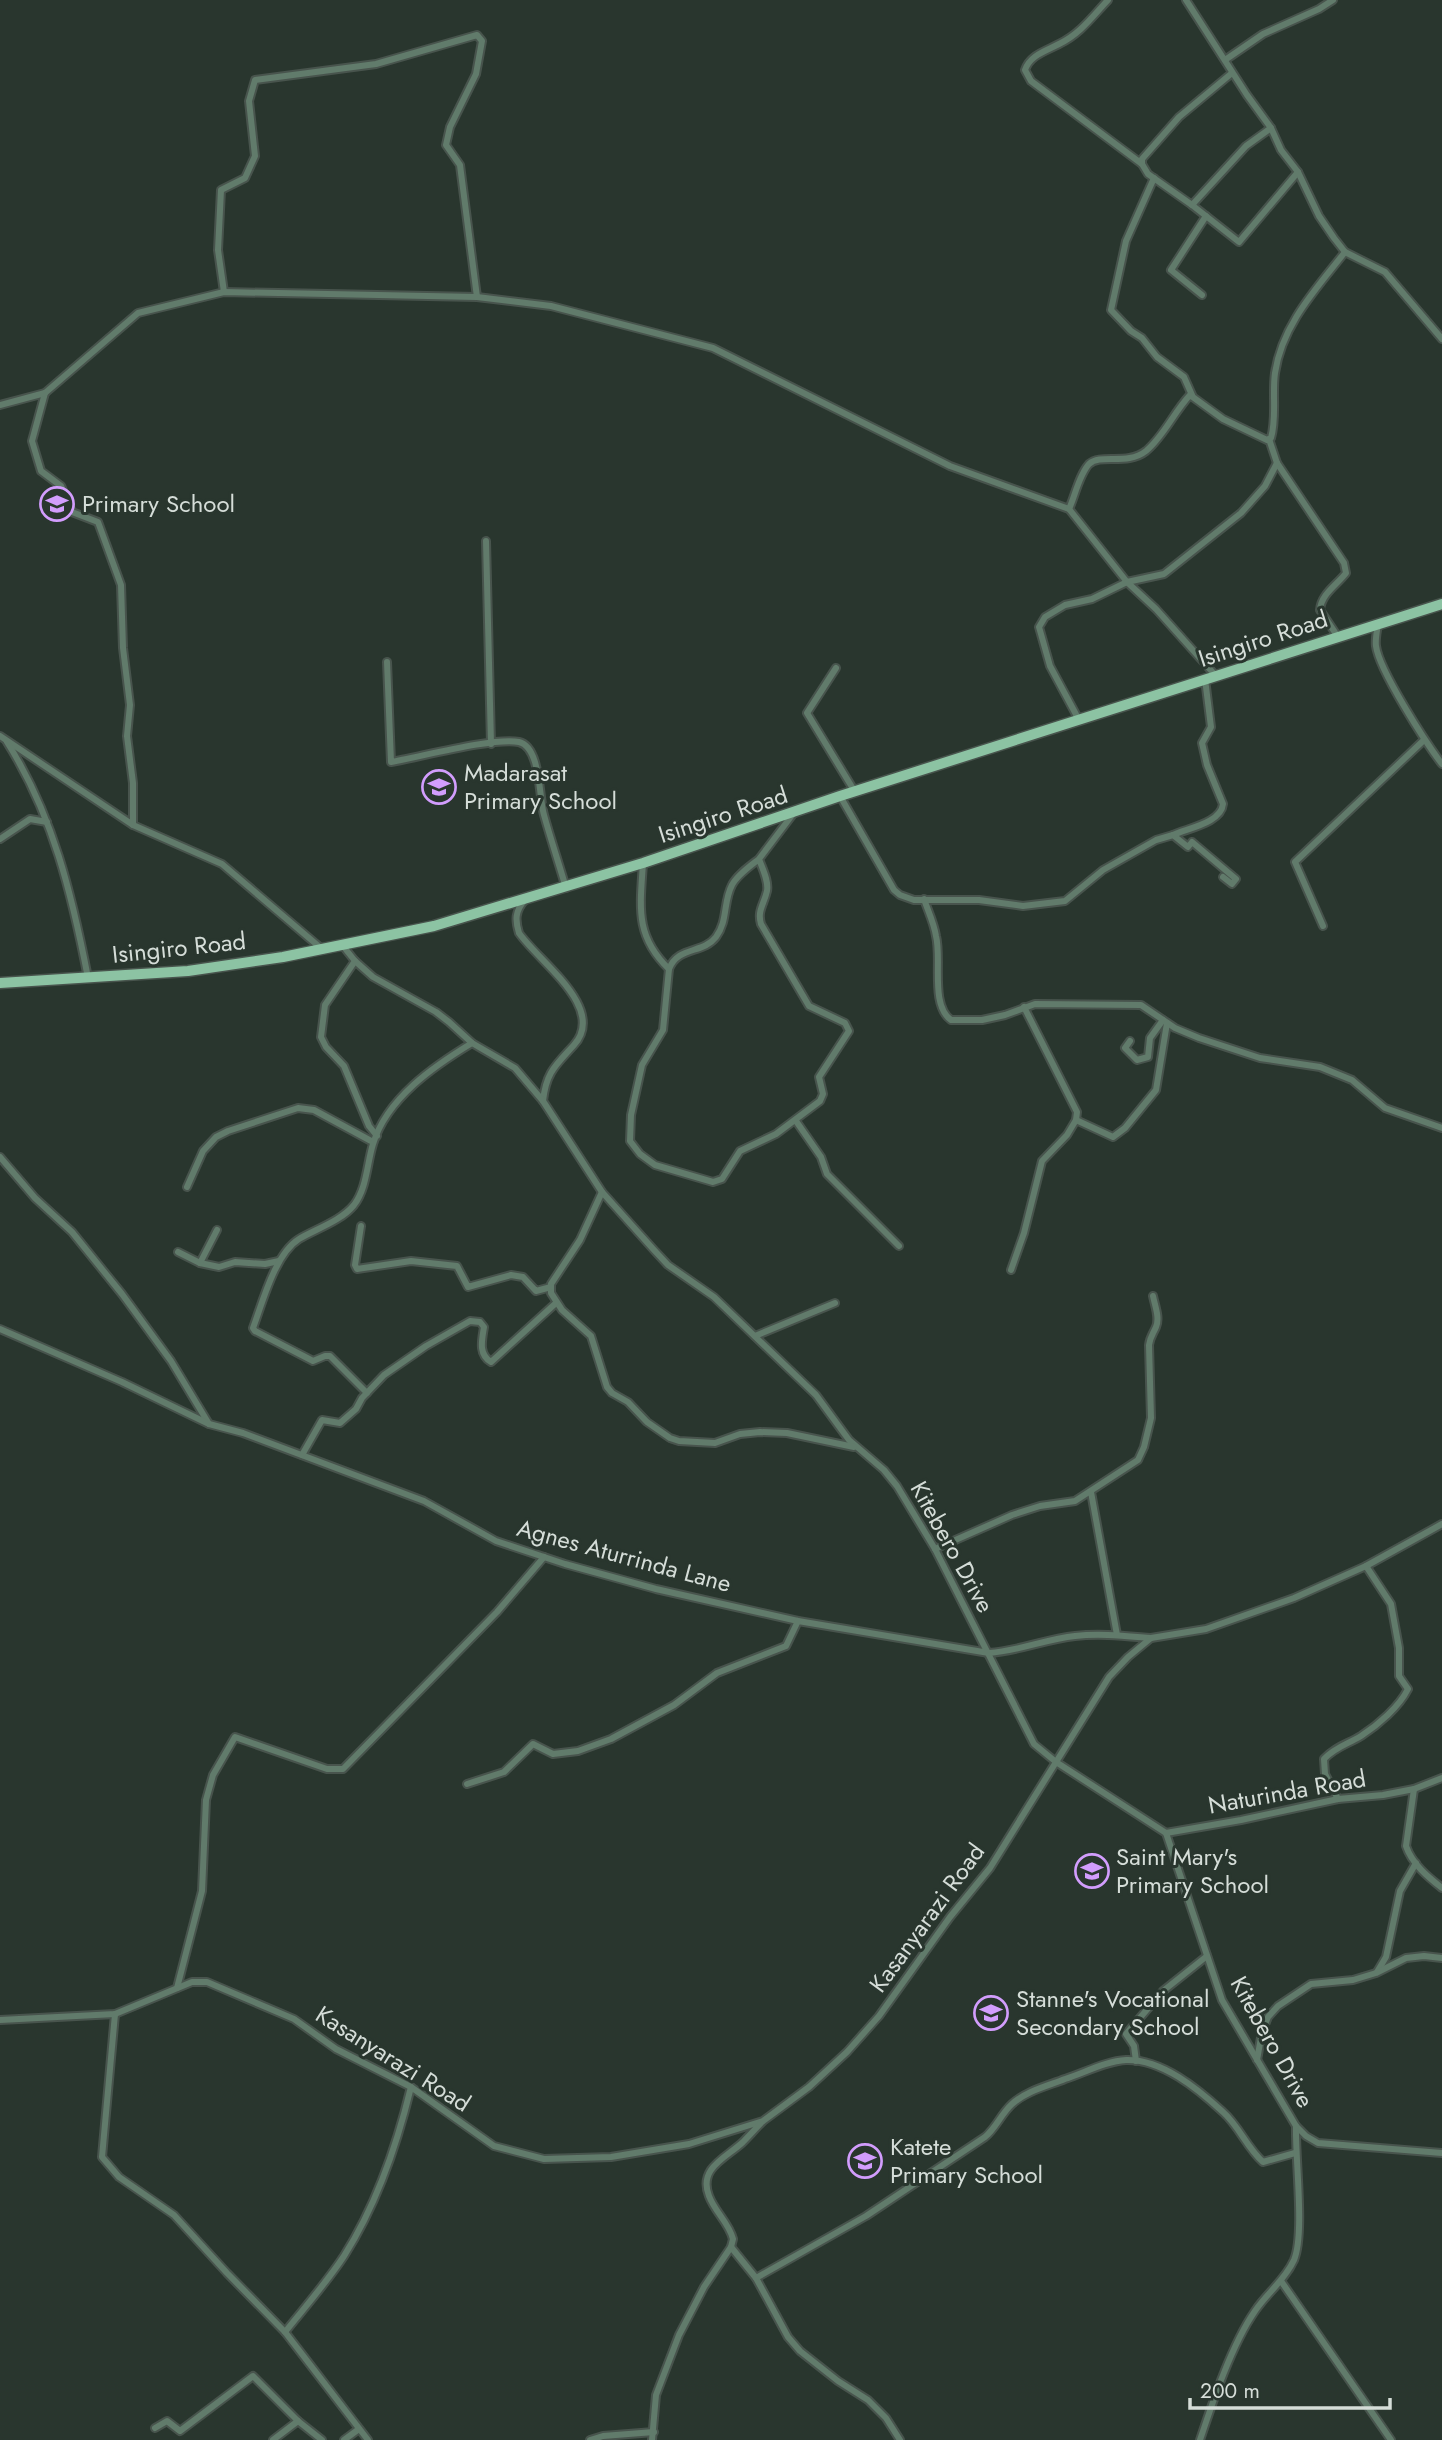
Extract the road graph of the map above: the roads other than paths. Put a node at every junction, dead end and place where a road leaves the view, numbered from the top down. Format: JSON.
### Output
{"nodes":[{"id":1,"x":1108,"y":0,"type":"edge"},
{"id":2,"x":1186,"y":0,"type":"edge"},
{"id":3,"x":1333,"y":0,"type":"edge"},
{"id":4,"x":1225,"y":60,"type":"junction"},
{"id":5,"x":1232,"y":73,"type":"junction"},
{"id":6,"x":1271,"y":128,"type":"junction"},
{"id":7,"x":1142,"y":164,"type":"junction"},
{"id":8,"x":1298,"y":172,"type":"junction"},
{"id":9,"x":1154,"y":178,"type":"junction"},
{"id":10,"x":1192,"y":205,"type":"junction"},
{"id":11,"x":1206,"y":216,"type":"junction"},
{"id":12,"x":1345,"y":252,"type":"junction"},
{"id":13,"x":224,"y":292,"type":"junction"},
{"id":14,"x":1202,"y":295,"type":"dead end"},
{"id":15,"x":477,"y":297,"type":"junction"},
{"id":16,"x":1442,"y":339,"type":"edge"},
{"id":17,"x":45,"y":393,"type":"junction"},
{"id":18,"x":1192,"y":395,"type":"junction"},
{"id":19,"x":0,"y":405,"type":"edge"},
{"id":20,"x":1269,"y":439,"type":"junction"},
{"id":21,"x":1277,"y":463,"type":"junction"},
{"id":22,"x":1069,"y":509,"type":"junction"},
{"id":23,"x":486,"y":541,"type":"dead end"},
{"id":24,"x":1126,"y":582,"type":"junction"},
{"id":25,"x":1442,"y":604,"type":"edge"},
{"id":26,"x":1378,"y":624,"type":"junction"},
{"id":27,"x":1338,"y":637,"type":"junction"},
{"id":28,"x":387,"y":662,"type":"dead end"},
{"id":29,"x":836,"y":668,"type":"dead end"},
{"id":30,"x":1211,"y":678,"type":"junction"},
{"id":31,"x":1079,"y":720,"type":"junction"},
{"id":32,"x":2,"y":737,"type":"edge"},
{"id":33,"x":1424,"y":740,"type":"junction"},
{"id":34,"x":491,"y":744,"type":"junction"},
{"id":35,"x":1442,"y":764,"type":"edge"},
{"id":36,"x":855,"y":792,"type":"junction"},
{"id":37,"x":840,"y":796,"type":"junction"},
{"id":38,"x":793,"y":814,"type":"junction"},
{"id":39,"x":47,"y":822,"type":"junction"},
{"id":40,"x":133,"y":825,"type":"junction"},
{"id":41,"x":1173,"y":835,"type":"junction"},
{"id":42,"x":0,"y":839,"type":"edge"},
{"id":43,"x":759,"y":859,"type":"junction"},
{"id":44,"x":643,"y":863,"type":"junction"},
{"id":45,"x":1223,"y":877,"type":"dead end"},
{"id":46,"x":566,"y":888,"type":"junction"},
{"id":47,"x":924,"y":899,"type":"junction"},
{"id":48,"x":525,"y":900,"type":"junction"},
{"id":49,"x":1323,"y":926,"type":"dead end"},
{"id":50,"x":343,"y":946,"type":"junction"},
{"id":51,"x":323,"y":949,"type":"junction"},
{"id":52,"x":355,"y":961,"type":"junction"},
{"id":53,"x":670,"y":969,"type":"junction"},
{"id":54,"x":88,"y":978,"type":"junction"},
{"id":55,"x":0,"y":983,"type":"edge"},
{"id":56,"x":1024,"y":1007,"type":"junction"},
{"id":57,"x":1165,"y":1021,"type":"junction"},
{"id":58,"x":1130,"y":1041,"type":"dead end"},
{"id":59,"x":472,"y":1043,"type":"junction"},
{"id":60,"x":543,"y":1101,"type":"junction"},
{"id":61,"x":1076,"y":1120,"type":"junction"},
{"id":62,"x":796,"y":1121,"type":"junction"},
{"id":63,"x":1442,"y":1128,"type":"edge"},
{"id":64,"x":375,"y":1139,"type":"junction"},
{"id":65,"x":0,"y":1157,"type":"edge"},
{"id":66,"x":187,"y":1186,"type":"dead end"},
{"id":67,"x":602,"y":1192,"type":"junction"},
{"id":68,"x":361,"y":1226,"type":"dead end"},
{"id":69,"x":217,"y":1230,"type":"dead end"},
{"id":70,"x":899,"y":1246,"type":"dead end"},
{"id":71,"x":178,"y":1252,"type":"dead end"},
{"id":72,"x":279,"y":1261,"type":"junction"},
{"id":73,"x":200,"y":1263,"type":"junction"},
{"id":74,"x":1011,"y":1270,"type":"dead end"},
{"id":75,"x":551,"y":1287,"type":"junction"},
{"id":76,"x":1153,"y":1296,"type":"dead end"},
{"id":77,"x":556,"y":1303,"type":"junction"},
{"id":78,"x":835,"y":1303,"type":"dead end"},
{"id":79,"x":0,"y":1329,"type":"edge"},
{"id":80,"x":754,"y":1336,"type":"junction"},
{"id":81,"x":367,"y":1393,"type":"junction"},
{"id":82,"x":209,"y":1424,"type":"junction"},
{"id":83,"x":856,"y":1447,"type":"junction"},
{"id":84,"x":302,"y":1455,"type":"junction"},
{"id":85,"x":1091,"y":1492,"type":"junction"},
{"id":86,"x":1442,"y":1524,"type":"edge"},
{"id":87,"x":935,"y":1549,"type":"junction"},
{"id":88,"x":544,"y":1557,"type":"junction"},
{"id":89,"x":1366,"y":1566,"type":"junction"},
{"id":90,"x":798,"y":1620,"type":"junction"},
{"id":91,"x":1117,"y":1635,"type":"junction"},
{"id":92,"x":1151,"y":1639,"type":"junction"},
{"id":93,"x":989,"y":1653,"type":"junction"},
{"id":94,"x":1056,"y":1762,"type":"junction"},
{"id":95,"x":1442,"y":1778,"type":"edge"},
{"id":96,"x":467,"y":1784,"type":"dead end"},
{"id":97,"x":1414,"y":1789,"type":"junction"},
{"id":98,"x":1338,"y":1799,"type":"junction"},
{"id":99,"x":1166,"y":1833,"type":"junction"},
{"id":100,"x":1416,"y":1863,"type":"junction"},
{"id":101,"x":1442,"y":1888,"type":"edge"},
{"id":102,"x":1207,"y":1956,"type":"junction"},
{"id":103,"x":1442,"y":1958,"type":"edge"},
{"id":104,"x":1376,"y":1973,"type":"junction"},
{"id":105,"x":177,"y":1988,"type":"junction"},
{"id":106,"x":115,"y":2014,"type":"junction"},
{"id":107,"x":0,"y":2020,"type":"edge"},
{"id":108,"x":1257,"y":2060,"type":"junction"},
{"id":109,"x":1136,"y":2062,"type":"junction"},
{"id":110,"x":411,"y":2087,"type":"junction"},
{"id":111,"x":763,"y":2121,"type":"junction"},
{"id":112,"x":1296,"y":2126,"type":"junction"},
{"id":113,"x":1295,"y":2153,"type":"junction"},
{"id":114,"x":1442,"y":2153,"type":"edge"},
{"id":115,"x":731,"y":2247,"type":"junction"},
{"id":116,"x":756,"y":2278,"type":"junction"},
{"id":117,"x":1281,"y":2281,"type":"junction"},
{"id":118,"x":285,"y":2332,"type":"junction"},
{"id":119,"x":298,"y":2421,"type":"junction"},
{"id":120,"x":155,"y":2428,"type":"dead end"},
{"id":121,"x":359,"y":2429,"type":"junction"},
{"id":122,"x":654,"y":2432,"type":"junction"},
{"id":123,"x":273,"y":2440,"type":"edge"},
{"id":124,"x":321,"y":2440,"type":"edge"},
{"id":125,"x":344,"y":2440,"type":"edge"},
{"id":126,"x":368,"y":2440,"type":"edge"},
{"id":127,"x":590,"y":2440,"type":"edge"},
{"id":128,"x":652,"y":2440,"type":"edge"},
{"id":129,"x":900,"y":2440,"type":"edge"},
{"id":130,"x":1200,"y":2440,"type":"edge"},
{"id":131,"x":1391,"y":2440,"type":"edge"}],
"edges":[{"from":1,"to":7,"type":"street"},
{"from":2,"to":4,"type":"street"},
{"from":3,"to":4,"type":"street"},
{"from":4,"to":5,"type":"street"},
{"from":5,"to":6,"type":"street"},
{"from":5,"to":7,"type":"street"},
{"from":6,"to":8,"type":"street"},
{"from":6,"to":10,"type":"street"},
{"from":7,"to":9,"type":"street"},
{"from":8,"to":11,"type":"street"},
{"from":8,"to":12,"type":"street"},
{"from":9,"to":10,"type":"street"},
{"from":9,"to":18,"type":"street"},
{"from":10,"to":11,"type":"street"},
{"from":11,"to":14,"type":"street"},
{"from":12,"to":16,"type":"street"},
{"from":12,"to":20,"type":"street"},
{"from":13,"to":15,"type":"street"},
{"from":13,"to":15,"type":"street"},
{"from":13,"to":17,"type":"street"},
{"from":15,"to":22,"type":"street"},
{"from":17,"to":19,"type":"street"},
{"from":17,"to":40,"type":"street"},
{"from":18,"to":20,"type":"street"},
{"from":18,"to":22,"type":"street"},
{"from":20,"to":21,"type":"street"},
{"from":21,"to":24,"type":"street"},
{"from":21,"to":27,"type":"street"},
{"from":22,"to":24,"type":"street"},
{"from":23,"to":34,"type":"street"},
{"from":24,"to":30,"type":"street"},
{"from":24,"to":31,"type":"street"},
{"from":25,"to":26,"type":"main road","name":"Isingiro Road"},
{"from":26,"to":27,"type":"main road","name":"Isingiro Road"},
{"from":26,"to":33,"type":"street"},
{"from":27,"to":30,"type":"main road","name":"Isingiro Road"},
{"from":28,"to":34,"type":"street"},
{"from":29,"to":36,"type":"street"},
{"from":30,"to":31,"type":"main road","name":"Isingiro Road"},
{"from":30,"to":41,"type":"street"},
{"from":31,"to":36,"type":"main road","name":"Isingiro Road"},
{"from":32,"to":39,"type":"street"},
{"from":32,"to":40,"type":"street"},
{"from":33,"to":35,"type":"street"},
{"from":33,"to":49,"type":"street"},
{"from":34,"to":46,"type":"street"},
{"from":36,"to":37,"type":"main road","name":"Isingiro Road"},
{"from":37,"to":38,"type":"main road","name":"Isingiro Road"},
{"from":37,"to":47,"type":"street"},
{"from":38,"to":43,"type":"street"},
{"from":38,"to":44,"type":"main road","name":"Isingiro Road"},
{"from":39,"to":42,"type":"street"},
{"from":39,"to":54,"type":"street"},
{"from":40,"to":51,"type":"street"},
{"from":41,"to":45,"type":"street"},
{"from":41,"to":47,"type":"street"},
{"from":43,"to":53,"type":"street"},
{"from":43,"to":62,"type":"street"},
{"from":44,"to":46,"type":"main road","name":"Isingiro Road"},
{"from":44,"to":53,"type":"street"},
{"from":46,"to":48,"type":"main road","name":"Isingiro Road"},
{"from":47,"to":56,"type":"street"},
{"from":48,"to":50,"type":"main road","name":"Isingiro Road"},
{"from":48,"to":60,"type":"street"},
{"from":50,"to":51,"type":"main road","name":"Isingiro Road"},
{"from":50,"to":52,"type":"street","name":"Kitebero Drive"},
{"from":51,"to":54,"type":"main road","name":"Isingiro Road"},
{"from":52,"to":59,"type":"street","name":"Kitebero Drive"},
{"from":52,"to":64,"type":"street"},
{"from":53,"to":62,"type":"street"},
{"from":54,"to":55,"type":"main road","name":"Isingiro Road"},
{"from":56,"to":57,"type":"street"},
{"from":56,"to":61,"type":"street"},
{"from":57,"to":58,"type":"street"},
{"from":57,"to":61,"type":"street"},
{"from":57,"to":63,"type":"street"},
{"from":59,"to":60,"type":"street","name":"Kitebero Drive"},
{"from":59,"to":64,"type":"street"},
{"from":60,"to":67,"type":"street","name":"Kitebero Drive"},
{"from":61,"to":74,"type":"street"},
{"from":62,"to":70,"type":"street"},
{"from":64,"to":66,"type":"street"},
{"from":64,"to":72,"type":"street"},
{"from":65,"to":82,"type":"street"},
{"from":67,"to":75,"type":"street"},
{"from":67,"to":80,"type":"street","name":"Kitebero Drive"},
{"from":68,"to":75,"type":"street"},
{"from":69,"to":73,"type":"street"},
{"from":71,"to":73,"type":"street"},
{"from":72,"to":73,"type":"street"},
{"from":72,"to":81,"type":"street"},
{"from":75,"to":77,"type":"street"},
{"from":76,"to":85,"type":"street"},
{"from":77,"to":81,"type":"street"},
{"from":77,"to":83,"type":"street"},
{"from":78,"to":80,"type":"street"},
{"from":79,"to":82,"type":"street","name":"Agnes Aturrinda Lane"},
{"from":80,"to":83,"type":"street","name":"Kitebero Drive"},
{"from":81,"to":84,"type":"street"},
{"from":82,"to":84,"type":"street","name":"Agnes Aturrinda Lane"},
{"from":83,"to":87,"type":"street","name":"Kitebero Drive"},
{"from":84,"to":88,"type":"street","name":"Agnes Aturrinda Lane"},
{"from":85,"to":87,"type":"street"},
{"from":85,"to":91,"type":"street"},
{"from":86,"to":89,"type":"street"},
{"from":87,"to":93,"type":"street","name":"Kitebero Drive"},
{"from":88,"to":90,"type":"street","name":"Agnes Aturrinda Lane"},
{"from":88,"to":105,"type":"street"},
{"from":89,"to":92,"type":"street"},
{"from":89,"to":98,"type":"street"},
{"from":90,"to":93,"type":"street","name":"Agnes Aturrinda Lane"},
{"from":90,"to":96,"type":"street"},
{"from":91,"to":92,"type":"street","name":"Agnes Aturrinda Lane"},
{"from":91,"to":93,"type":"street","name":"Agnes Aturrinda Lane"},
{"from":92,"to":94,"type":"street","name":"Kasanyarazi Road"},
{"from":93,"to":94,"type":"street","name":"Kitebero Drive"},
{"from":94,"to":99,"type":"street","name":"Kitebero Drive"},
{"from":94,"to":111,"type":"street","name":"Kasanyarazi Road"},
{"from":95,"to":97,"type":"street","name":"Naturinda Road"},
{"from":97,"to":98,"type":"street","name":"Naturinda Road"},
{"from":97,"to":100,"type":"street"},
{"from":98,"to":99,"type":"street","name":"Naturinda Road"},
{"from":99,"to":102,"type":"street","name":"Kitebero Drive"},
{"from":100,"to":101,"type":"street"},
{"from":100,"to":104,"type":"street"},
{"from":102,"to":108,"type":"street","name":"Kitebero Drive"},
{"from":102,"to":109,"type":"street"},
{"from":103,"to":104,"type":"street"},
{"from":104,"to":108,"type":"street"},
{"from":105,"to":106,"type":"street","name":"Kasanyarazi Road"},
{"from":105,"to":110,"type":"street","name":"Kasanyarazi Road"},
{"from":106,"to":107,"type":"street","name":"Kasanyarazi Road"},
{"from":106,"to":118,"type":"street"},
{"from":108,"to":112,"type":"street","name":"Kitebero Drive"},
{"from":109,"to":113,"type":"street"},
{"from":109,"to":116,"type":"street"},
{"from":110,"to":111,"type":"street","name":"Kasanyarazi Road"},
{"from":110,"to":118,"type":"street"},
{"from":111,"to":115,"type":"street"},
{"from":112,"to":113,"type":"street"},
{"from":112,"to":114,"type":"street","name":"Kitebero Drive"},
{"from":113,"to":117,"type":"street"},
{"from":115,"to":116,"type":"street"},
{"from":115,"to":122,"type":"street"},
{"from":116,"to":129,"type":"street"},
{"from":117,"to":130,"type":"street"},
{"from":117,"to":131,"type":"street"},
{"from":118,"to":121,"type":"street"},
{"from":119,"to":120,"type":"street"},
{"from":119,"to":123,"type":"street"},
{"from":119,"to":124,"type":"street"},
{"from":121,"to":125,"type":"street"},
{"from":121,"to":126,"type":"street"},
{"from":122,"to":127,"type":"street"},
{"from":122,"to":128,"type":"street"}]}
